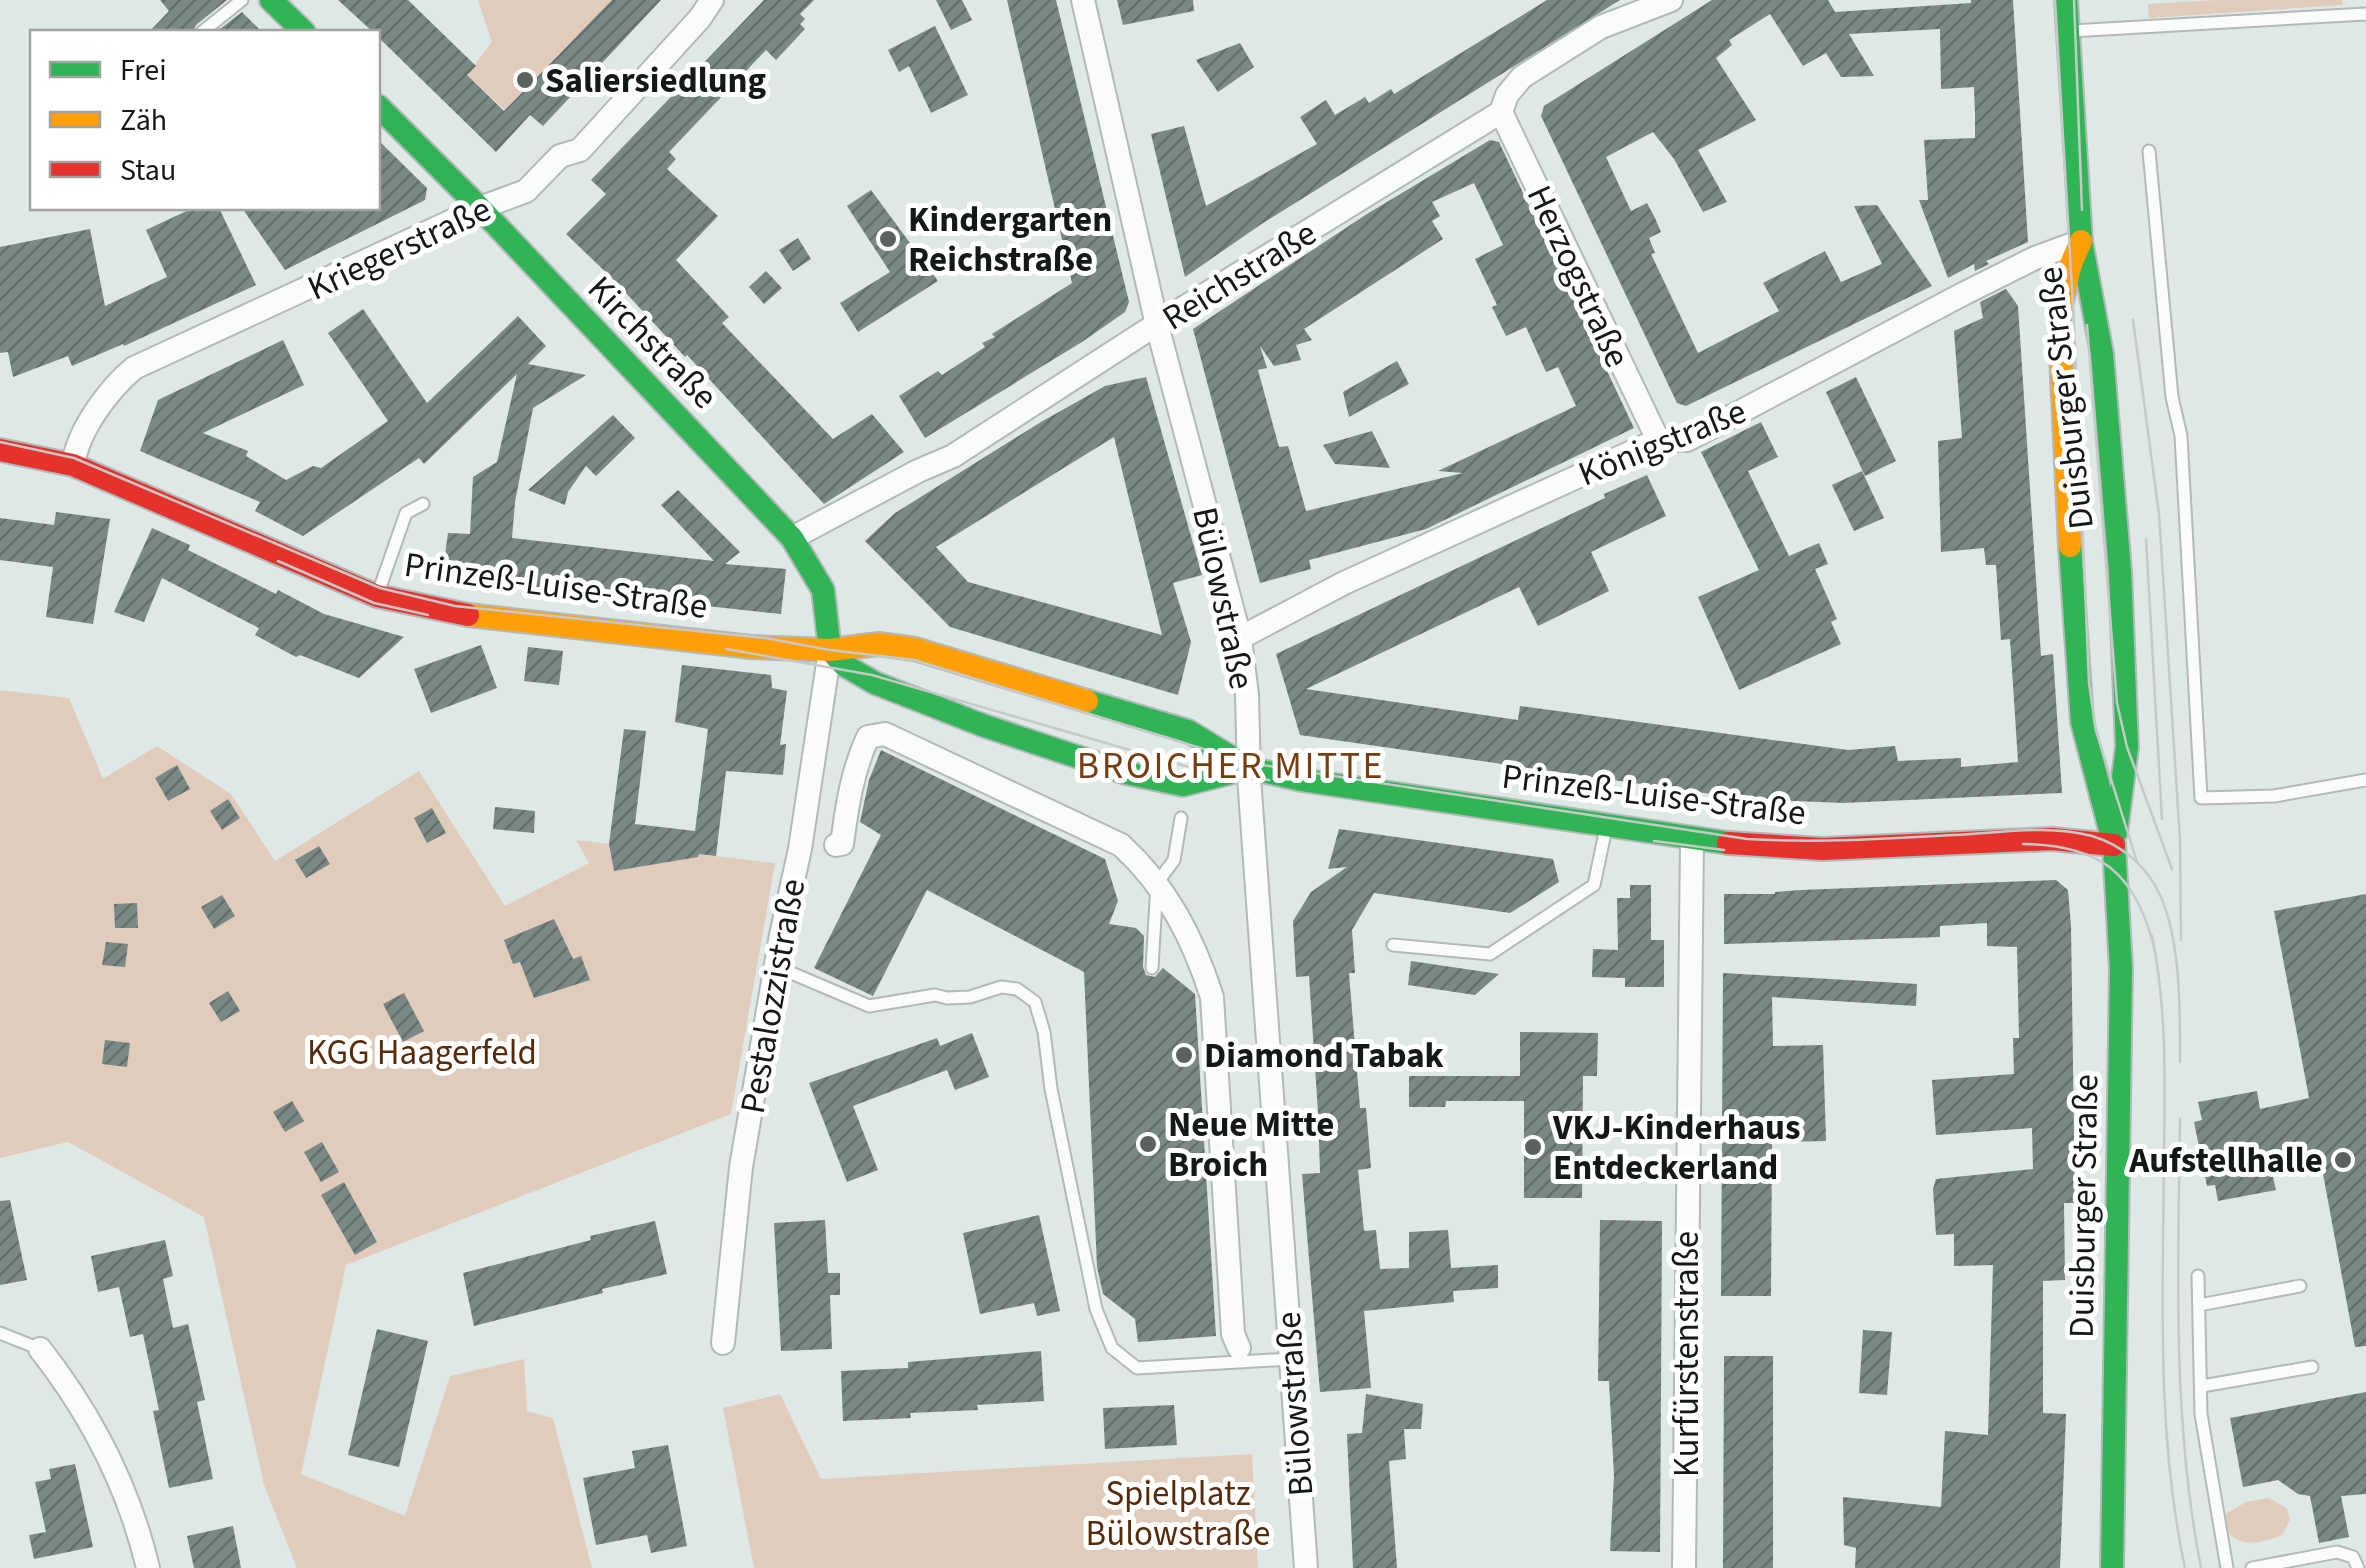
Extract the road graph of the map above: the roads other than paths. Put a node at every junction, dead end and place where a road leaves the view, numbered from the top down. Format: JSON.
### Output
{"nodes":[{"id":1,"x":242,"y":0,"type":"edge"},
{"id":2,"x":271,"y":0,"type":"edge"},
{"id":3,"x":1083,"y":0,"type":"edge"},
{"id":4,"x":1670,"y":0,"type":"edge"},
{"id":5,"x":2066,"y":0,"type":"edge"},
{"id":6,"x":698,"y":6,"type":"edge"},
{"id":7,"x":2366,"y":14,"type":"edge"},
{"id":8,"x":204,"y":30,"type":"edge"},
{"id":9,"x":302,"y":30,"type":"edge"},
{"id":10,"x":2068,"y":30,"type":"junction"},
{"id":11,"x":380,"y":108,"type":"edge"},
{"id":12,"x":1502,"y":112,"type":"junction"},
{"id":13,"x":2149,"y":151,"type":"dead end"},
{"id":14,"x":480,"y":208,"type":"junction"},
{"id":15,"x":2081,"y":241,"type":"junction"},
{"id":16,"x":1157,"y":325,"type":"junction"},
{"id":17,"x":1658,"y":440,"type":"junction"},
{"id":18,"x":0,"y":450,"type":"edge"},
{"id":19,"x":73,"y":465,"type":"junction"},
{"id":20,"x":422,"y":504,"type":"dead end"},
{"id":21,"x":792,"y":538,"type":"junction"},
{"id":22,"x":377,"y":596,"type":"junction"},
{"id":23,"x":1240,"y":638,"type":"junction"},
{"id":24,"x":830,"y":650,"type":"junction"},
{"id":25,"x":1249,"y":768,"type":"junction"},
{"id":26,"x":2366,"y":780,"type":"edge"},
{"id":27,"x":1181,"y":818,"type":"dead end"},
{"id":28,"x":1606,"y":827,"type":"junction"},
{"id":29,"x":1692,"y":840,"type":"junction"},
{"id":30,"x":836,"y":845,"type":"dead end"},
{"id":31,"x":2114,"y":845,"type":"junction"},
{"id":32,"x":1157,"y":883,"type":"junction"},
{"id":33,"x":1393,"y":945,"type":"dead end"},
{"id":34,"x":776,"y":966,"type":"junction"},
{"id":35,"x":1152,"y":968,"type":"dead end"},
{"id":36,"x":2198,"y":1276,"type":"dead end"},
{"id":37,"x":2300,"y":1286,"type":"dead end"},
{"id":38,"x":2199,"y":1305,"type":"junction"},
{"id":39,"x":0,"y":1333,"type":"edge"},
{"id":40,"x":723,"y":1343,"type":"dead end"},
{"id":41,"x":1239,"y":1348,"type":"dead end"},
{"id":42,"x":40,"y":1350,"type":"joint"},
{"id":43,"x":1291,"y":1360,"type":"junction"},
{"id":44,"x":2312,"y":1367,"type":"dead end"},
{"id":45,"x":2202,"y":1386,"type":"junction"},
{"id":46,"x":148,"y":1568,"type":"edge"},
{"id":47,"x":1306,"y":1568,"type":"edge"},
{"id":48,"x":1684,"y":1568,"type":"edge"},
{"id":49,"x":2112,"y":1568,"type":"edge"},
{"id":50,"x":2227,"y":1568,"type":"edge"},
{"id":51,"x":2252,"y":1568,"type":"edge"},
{"id":52,"x":2358,"y":1568,"type":"edge"}],
"edges":[{"from":1,"to":8,"type":"lane"},
{"from":2,"to":9,"type":"main road"},
{"from":3,"to":16,"type":"street","name":"Bülowstraße"},
{"from":4,"to":12,"type":"street","name":"Reichstraße"},
{"from":5,"to":10,"type":"main road","name":"Duisburger Straße"},
{"from":6,"to":14,"type":"street","name":"Kriegerstraße"},
{"from":7,"to":10,"type":"lane"},
{"from":10,"to":15,"type":"main road","name":"Duisburger Straße"},
{"from":11,"to":14,"type":"main road","name":"Kirchstraße"},
{"from":12,"to":16,"type":"street","name":"Reichstraße"},
{"from":12,"to":17,"type":"street","name":"Herzogstraße"},
{"from":13,"to":26,"type":"lane"},
{"from":14,"to":19,"type":"street","name":"Kriegerstraße"},
{"from":14,"to":21,"type":"main road","name":"Kirchstraße"},
{"from":15,"to":17,"type":"street","name":"Königstraße"},
{"from":15,"to":31,"type":"main road","name":"Duisburger Straße"},
{"from":15,"to":31,"type":"main road","name":"Duisburger Straße"},
{"from":16,"to":21,"type":"street","name":"Reichstraße"},
{"from":16,"to":23,"type":"street","name":"Bülowstraße"},
{"from":17,"to":23,"type":"street","name":"Königstraße"},
{"from":18,"to":19,"type":"main road","name":"Prinzeß-Luise-Straße"},
{"from":19,"to":22,"type":"main road","name":"Prinzeß-Luise-Straße"},
{"from":20,"to":22,"type":"lane"},
{"from":21,"to":24,"type":"main road","name":"Kirchstraße"},
{"from":22,"to":24,"type":"main road","name":"Prinzeß-Luise-Straße"},
{"from":23,"to":25,"type":"street","name":"Bülowstraße"},
{"from":24,"to":25,"type":"main road","name":"Prinzeß-Luise-Straße"},
{"from":24,"to":25,"type":"main road","name":"Prinzeß-Luise-Straße"},
{"from":24,"to":34,"type":"street","name":"Pestalozzistraße"},
{"from":25,"to":28,"type":"main road","name":"Prinzeß-Luise-Straße"},
{"from":25,"to":43,"type":"street","name":"Bülowstraße"},
{"from":27,"to":32,"type":"lane"},
{"from":28,"to":29,"type":"main road","name":"Prinzeß-Luise-Straße"},
{"from":28,"to":33,"type":"lane"},
{"from":29,"to":31,"type":"main road","name":"Prinzeß-Luise-Straße"},
{"from":29,"to":48,"type":"street","name":"Kurfürstenstraße"},
{"from":30,"to":32,"type":"street"},
{"from":31,"to":49,"type":"main road","name":"Duisburger Straße"},
{"from":32,"to":35,"type":"lane"},
{"from":32,"to":41,"type":"street"},
{"from":34,"to":40,"type":"street","name":"Pestalozzistraße"},
{"from":34,"to":43,"type":"lane"},
{"from":36,"to":38,"type":"lane"},
{"from":37,"to":38,"type":"lane"},
{"from":38,"to":45,"type":"lane"},
{"from":39,"to":42,"type":"lane"},
{"from":42,"to":46,"type":"street"},
{"from":43,"to":47,"type":"street","name":"Bülowstraße"},
{"from":44,"to":45,"type":"lane"},
{"from":45,"to":50,"type":"lane"},
{"from":51,"to":52,"type":"lane"}]}
